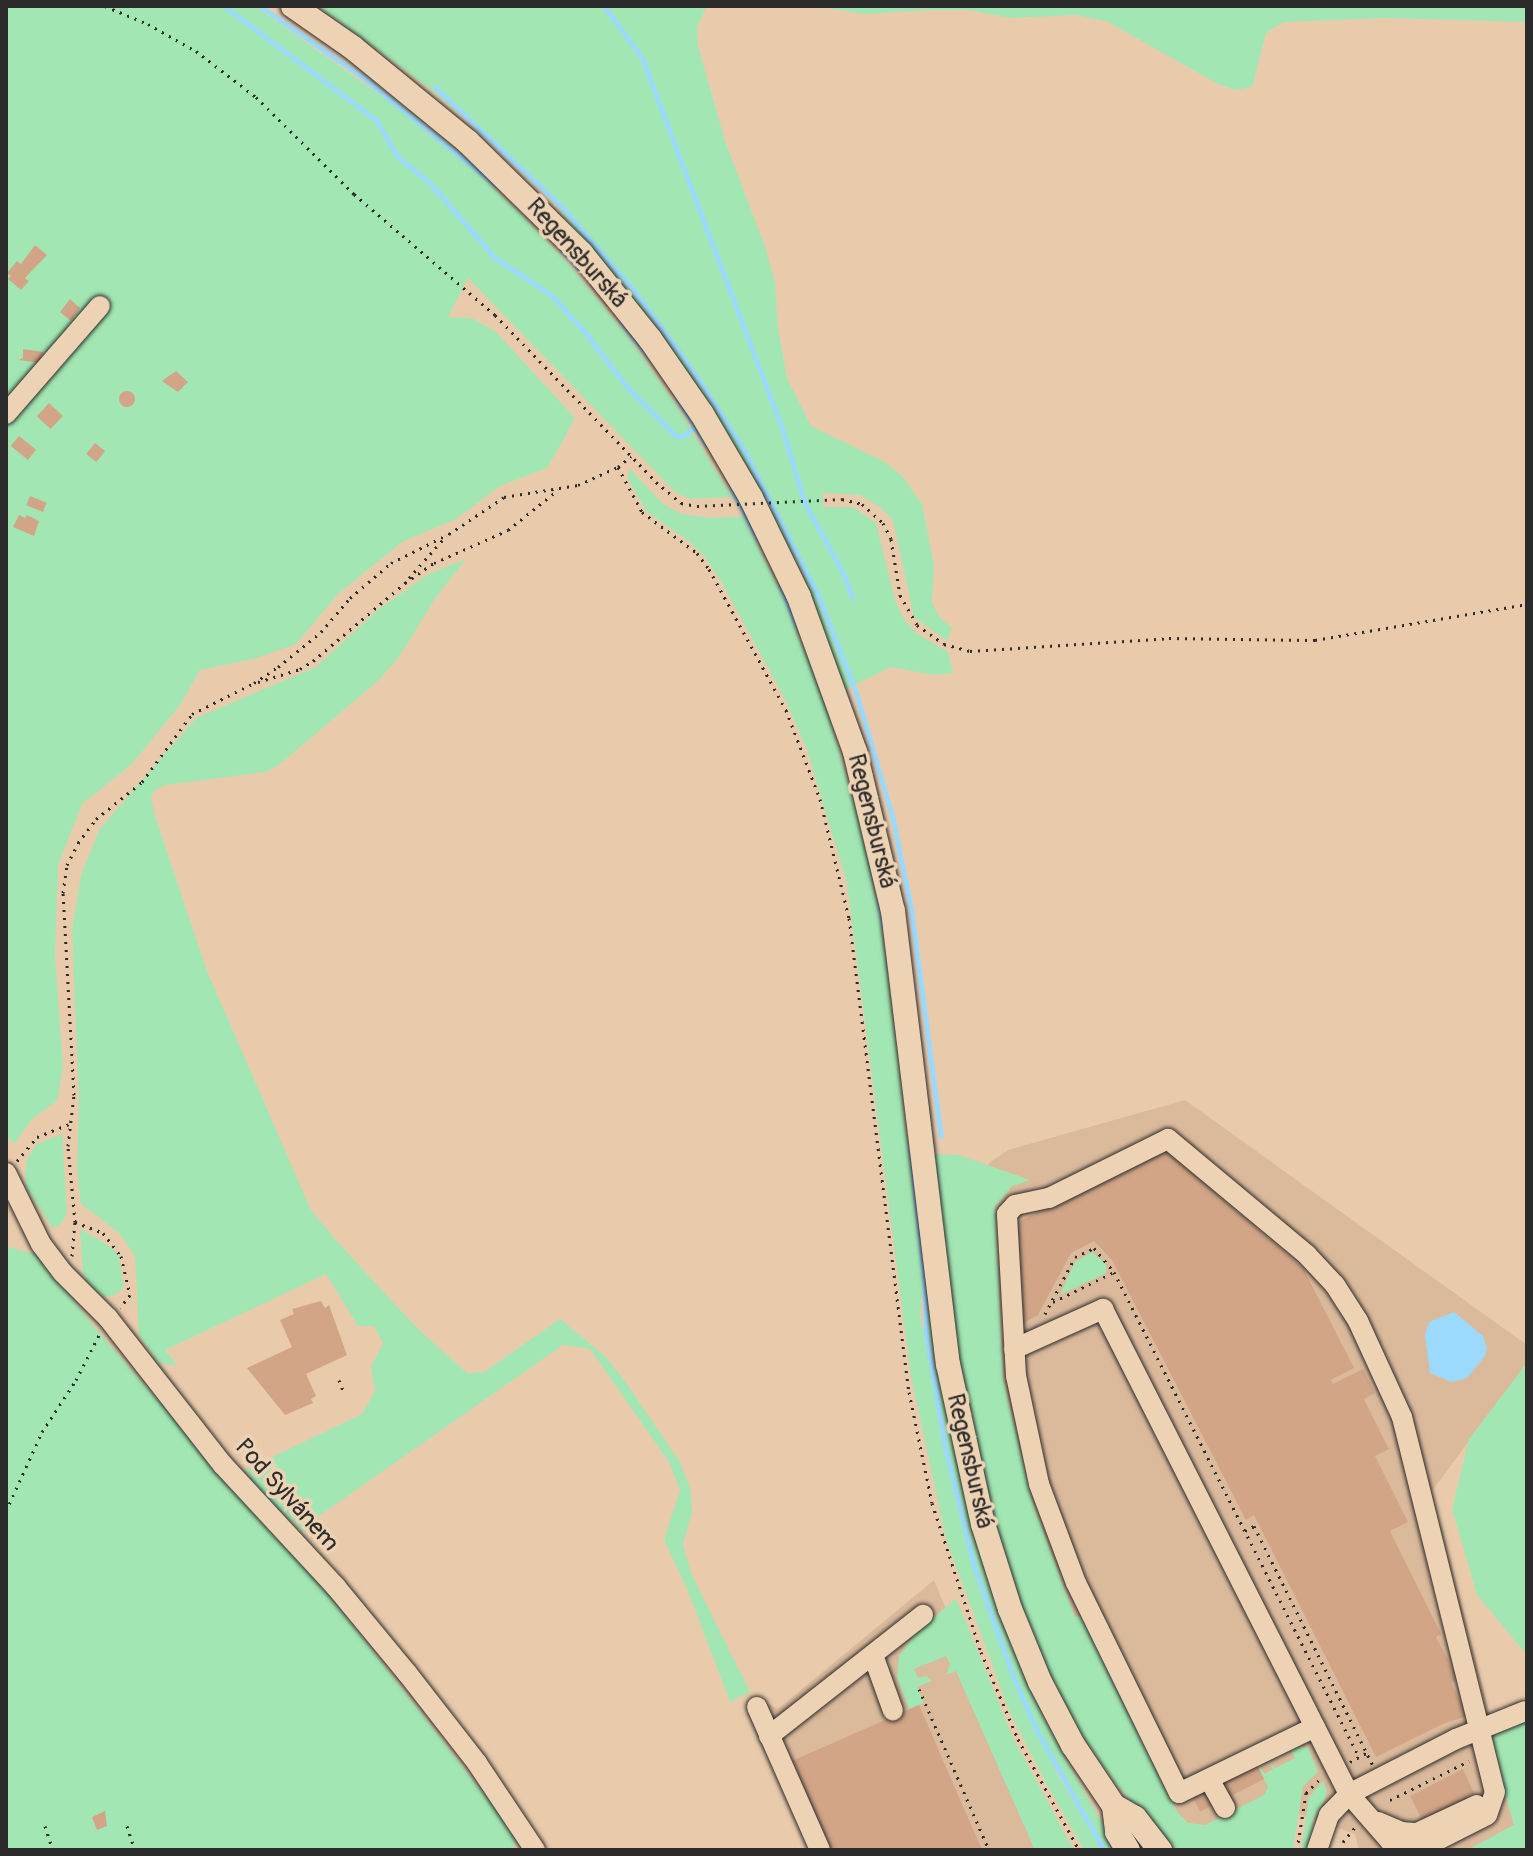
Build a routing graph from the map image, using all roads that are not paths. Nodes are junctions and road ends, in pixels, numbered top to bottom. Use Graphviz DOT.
graph roads {
  1 [pos="293,6"];
  2 [pos="100,306"];
  3 [pos="6,414"];
  4 [pos="6,1173"];
  5 [pos="1014,1349"];
  6 [pos="923,1615"];
  7 [pos="873,1655"];
  8 [pos="757,1707"];
  9 [pos="893,1711"];
  10 [pos="1525,1711"];
  11 [pos="1315,1727"];
  12 [pos="1481,1729"];
  13 [pos="769,1736"];
  14 [pos="1209,1779"];
  15 [pos="1494,1781"];
  16 [pos="1349,1794"];
  17 [pos="1114,1806"];
  18 [pos="1225,1808"];
  19 [pos="1369,1818"];
  20 [pos="1319,1847"];
  21 [pos="535,1850"];
  22 [pos="820,1850"];
  23 [pos="1128,1850"];
  24 [pos="1160,1850"];
  25 [pos="1407,1850"];
  26 [pos="1418,1850"];
  1 -- 17 [label="main road, Regensburská"];
  2 -- 3 [label="street"];
  4 -- 21 [label="street, Pod Sylvánem"];
  5 -- 11 [label="street"];
  5 -- 12 [label="street"];
  5 -- 14 [label="street"];
  6 -- 7 [label="street"];
  7 -- 9 [label="street"];
  7 -- 13 [label="street"];
  8 -- 13 [label="street"];
  10 -- 12 [label="street"];
  11 -- 14 [label="street"];
  11 -- 16 [label="street"];
  12 -- 15 [label="street"];
  12 -- 16 [label="street"];
  13 -- 22 [label="street"];
  14 -- 18 [label="street"];
  15 -- 19 [label="street"];
  15 -- 26 [label="street"];
  16 -- 19 [label="street"];
  16 -- 20 [label="street"];
  17 -- 23 [label="main road, Regensburská"];
  17 -- 24 [label="main road, Regensburská"];
  19 -- 25 [label="street"];
}
